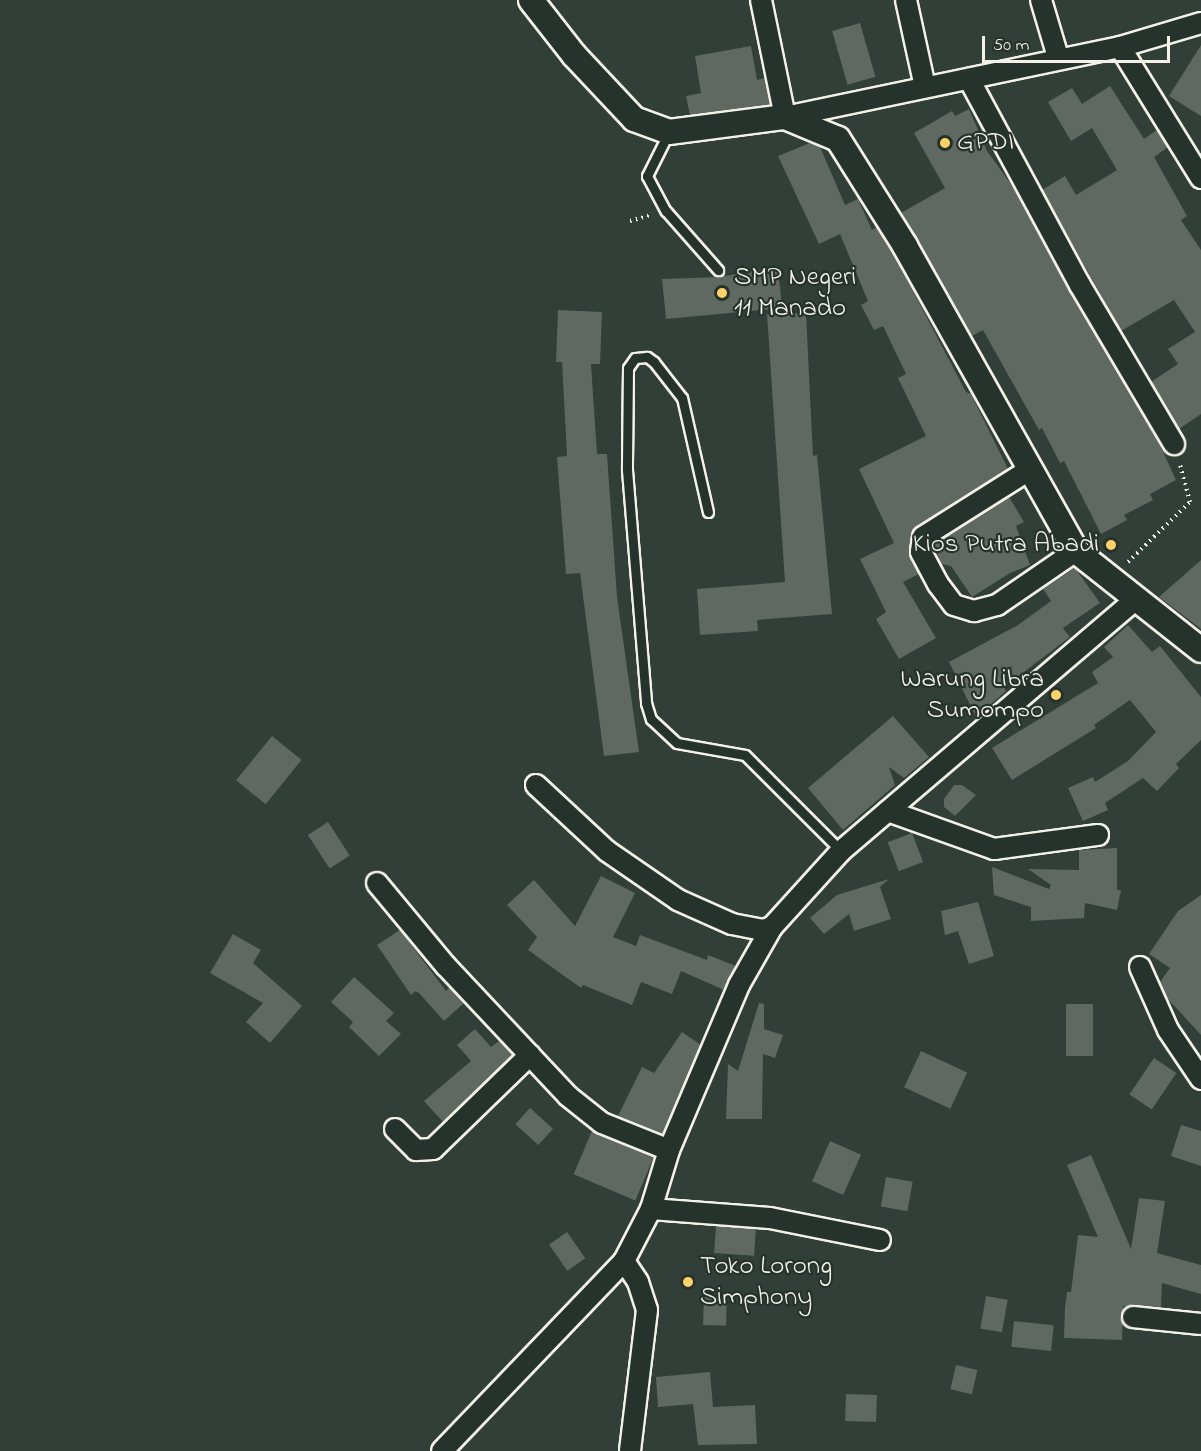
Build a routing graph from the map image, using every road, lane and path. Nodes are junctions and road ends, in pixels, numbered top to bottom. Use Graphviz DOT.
graph roads {
  1 [pos="531,0"];
  2 [pos="761,0"];
  3 [pos="906,0"];
  4 [pos="1041,0"];
  5 [pos="1201,23"];
  6 [pos="1120,47"];
  7 [pos="1058,57"];
  8 [pos="969,80"];
  9 [pos="925,87"];
  10 [pos="785,117"];
  11 [pos="669,132"];
  12 [pos="1198,167"];
  13 [pos="718,270"];
  14 [pos="1174,444"];
  15 [pos="1029,470"];
  16 [pos="708,512"];
  17 [pos="1076,551"];
  18 [pos="1111,578"];
  19 [pos="1137,598"];
  20 [pos="1201,650"];
  21 [pos="536,785"];
  22 [pos="888,811"];
  23 [pos="1098,835"];
  24 [pos="841,851"];
  25 [pos="377,883"];
  26 [pos="772,927"];
  27 [pos="1140,967"];
  28 [pos="530,1055"];
  29 [pos="1201,1079"];
  30 [pos="395,1129"];
  31 [pos="669,1150"];
  32 [pos="651,1209"];
  33 [pos="880,1240"];
  34 [pos="624,1261"];
  35 [pos="1133,1317"];
  36 [pos="1201,1324"];
  37 [pos="442,1451"];
  38 [pos="630,1451"];
  1 -- 11 [label="street"];
  2 -- 10 [label="street"];
  3 -- 9 [label="street"];
  4 -- 7 [label="street"];
  5 -- 6 [label="street"];
  6 -- 7 [label="street"];
  6 -- 12 [label="street"];
  7 -- 8 [label="street"];
  8 -- 9 [label="street"];
  8 -- 14 [label="street"];
  9 -- 10 [label="street"];
  10 -- 11 [label="street"];
  10 -- 15 [label="street"];
  11 -- 13 [label="lane"];
  14 -- 18 [label="path"];
  15 -- 17 [label="street"];
  15 -- 17 [label="street"];
  16 -- 24 [label="lane"];
  17 -- 18 [label="street"];
  18 -- 19 [label="street"];
  19 -- 20 [label="street"];
  19 -- 22 [label="street"];
  21 -- 26 [label="street"];
  22 -- 23 [label="street"];
  22 -- 24 [label="street"];
  24 -- 26 [label="street"];
  25 -- 28 [label="street"];
  26 -- 31 [label="street"];
  27 -- 29 [label="street"];
  28 -- 30 [label="street"];
  28 -- 31 [label="street"];
  31 -- 32 [label="street"];
  32 -- 33 [label="street"];
  32 -- 34 [label="street"];
  34 -- 37 [label="street"];
  34 -- 38 [label="street"];
  35 -- 36 [label="street"];
}
